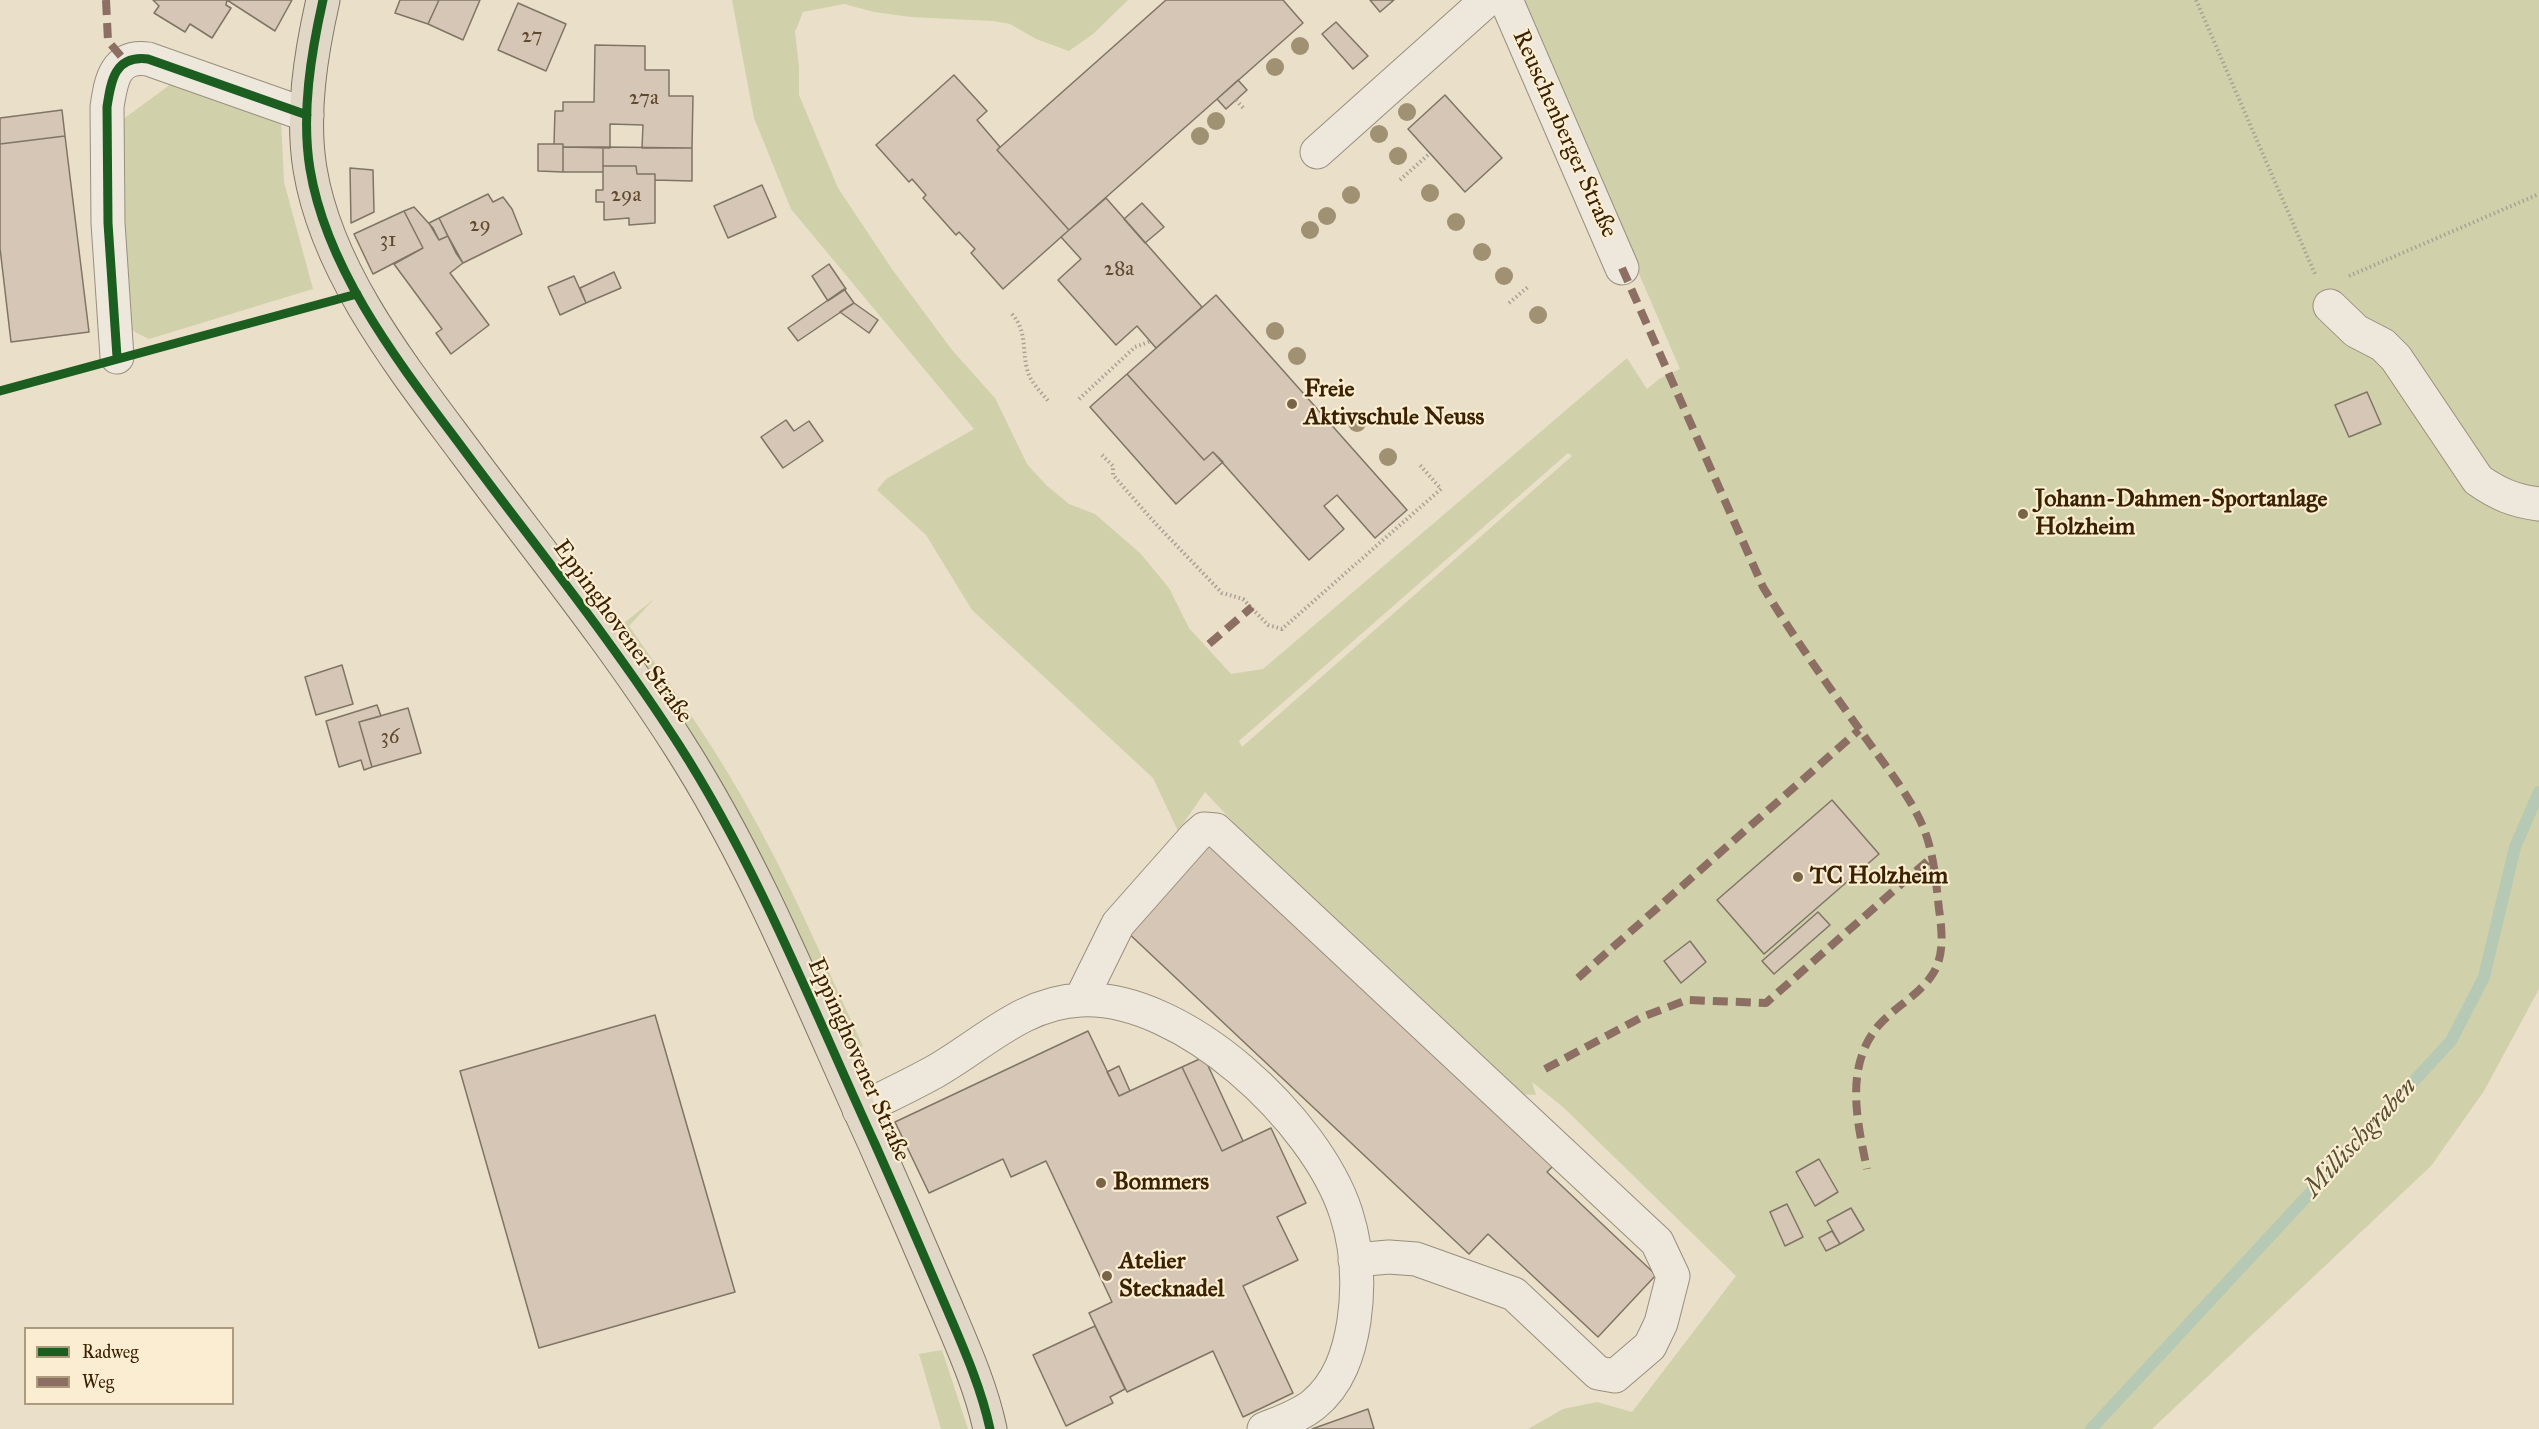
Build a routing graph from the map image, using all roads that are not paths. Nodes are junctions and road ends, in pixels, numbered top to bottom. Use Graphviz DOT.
graph roads {
  1 [pos="323,0"];
  2 [pos="1486,0"];
  3 [pos="1506,0"];
  4 [pos="307,115"];
  5 [pos="1317,152"];
  6 [pos="1622,268"];
  7 [pos="2326,297"];
  8 [pos="117,357"];
  9 [pos="2539,504"];
  10 [pos="1081,999"];
  11 [pos="859,1110"];
  12 [pos="1355,1260"];
  13 [pos="990,1429"];
  14 [pos="1264,1429"];
  1 -- 4 [label="main road, Eppinghovener Straße"];
  2 -- 5 [label="street"];
  3 -- 6 [label="street, Reuschenberger Straße"];
  4 -- 8 [label="street"];
  4 -- 11 [label="main road, Eppinghovener Straße"];
  7 -- 9 [label="street"];
  10 -- 11 [label="street"];
  10 -- 12 [label="street"];
  10 -- 12 [label="street"];
  11 -- 13 [label="main road, Eppinghovener Straße"];
  12 -- 14 [label="street"];
}
